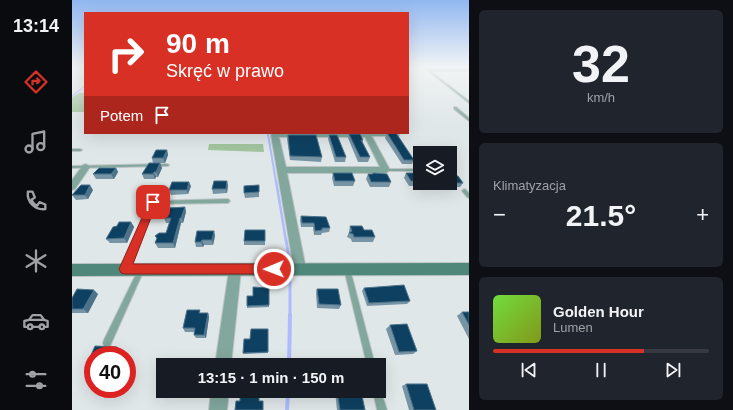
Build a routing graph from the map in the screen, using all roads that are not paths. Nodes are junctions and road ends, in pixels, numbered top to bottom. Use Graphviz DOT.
graph roads {
  1 [pos="449,86"];
  2 [pos="469,102"];
  3 [pos="455,108"];
  4 [pos="469,120"];
  5 [pos="275,134"];
  6 [pos="367,135"];
  7 [pos="397,135"];
  8 [pos="72,150"];
  9 [pos="80,150"];
  10 [pos="167,165"];
  11 [pos="72,167"];
  12 [pos="86,167"];
  13 [pos="282,170"];
  14 [pos="386,170"];
  15 [pos="413,170"];
  16 [pos="72,186"];
  17 [pos="464,191"];
  18 [pos="469,196"];
  19 [pos="228,201"];
  20 [pos="469,268"];
  21 [pos="125,269"];
  22 [pos="141,269"];
  23 [pos="300,269"];
  24 [pos="347,269"];
  25 [pos="72,270"];
  26 [pos="235,270"];
  27 [pos="107,343"];
  28 [pos="224,358"];
  29 [pos="369,358"];
  30 [pos="219,398"];
  31 [pos="379,398"];
  32 [pos="218,410"];
  33 [pos="382,410"];
  1 -- 2 [label="lane"];
  3 -- 4 [label="lane"];
  5 -- 6 [label="street"];
  5 -- 13 [label="street"];
  6 -- 7 [label="lane"];
  6 -- 14 [label="street"];
  8 -- 9 [label="lane"];
  10 -- 12 [label="lane"];
  11 -- 12 [label="lane"];
  12 -- 16 [label="street"];
  13 -- 14 [label="street"];
  13 -- 23 [label="street"];
  14 -- 15 [label="lane"];
  17 -- 18 [label="lane"];
  19 -- 21 [label="lane"];
  20 -- 24 [label="street"];
  21 -- 22 [label="street"];
  21 -- 25 [label="street"];
  22 -- 26 [label="street"];
  22 -- 27 [label="lane"];
  23 -- 24 [label="street"];
  23 -- 26 [label="street"];
  24 -- 29 [label="lane"];
  26 -- 28 [label="street"];
  30 -- 32 [label="street"];
  31 -- 33 [label="lane"];
}
